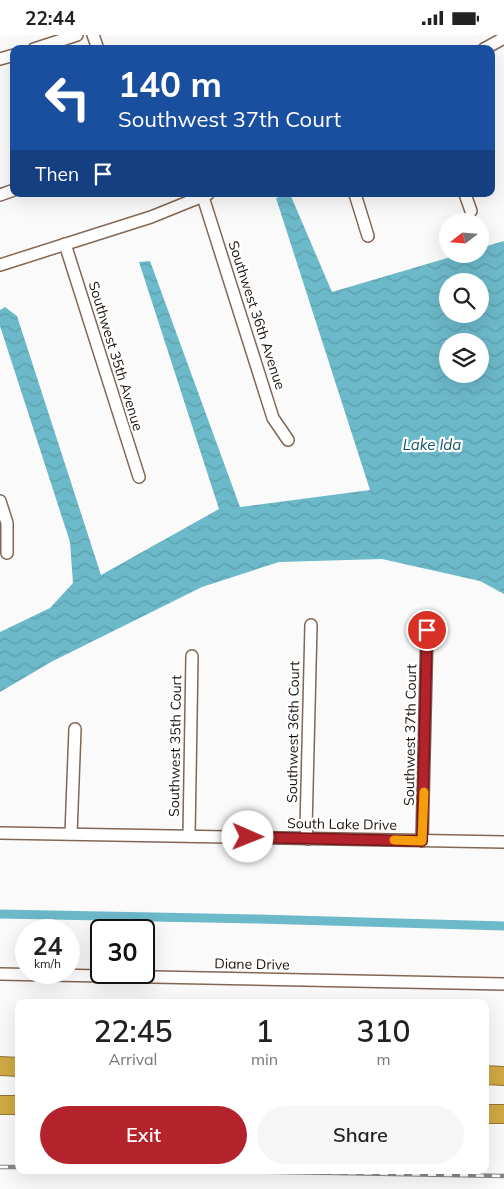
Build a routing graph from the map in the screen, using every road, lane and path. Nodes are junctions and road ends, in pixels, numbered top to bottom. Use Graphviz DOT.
graph roads {
  1 [pos="77,35"];
  2 [pos="504,38"];
  3 [pos="46,45"];
  4 [pos="491,45"];
  5 [pos="202,197"];
  6 [pos="208,197"];
  7 [pos="356,197"];
  8 [pos="467,197"];
  9 [pos="471,211"];
  10 [pos="368,236"];
  11 [pos="66,244"];
  12 [pos="0,265"];
  13 [pos="288,440"];
  14 [pos="139,477"];
  15 [pos="0,501"];
  16 [pos="7,553"];
  17 [pos="311,625"];
  18 [pos="427,630"];
  19 [pos="192,656"];
  20 [pos="75,729"];
  21 [pos="0,833"];
  22 [pos="71,834"];
  23 [pos="189,836"];
  24 [pos="308,839"];
  25 [pos="422,841"];
  26 [pos="504,842"];
  27 [pos="0,974"];
  28 [pos="504,983"];
  29 [pos="0,1066"];
  30 [pos="15,1067"];
  31 [pos="489,1075"];
  32 [pos="504,1076"];
  33 [pos="0,1105"];
  34 [pos="15,1105"];
  35 [pos="489,1114"];
  36 [pos="504,1114"];
  1 -- 3 [label="street"];
  2 -- 4 [label="street"];
  5 -- 11 [label="street"];
  6 -- 13 [label="street, Southwest 36th Avenue"];
  7 -- 10 [label="street"];
  8 -- 9 [label="street"];
  11 -- 12 [label="street"];
  11 -- 14 [label="street, Southwest 35th Avenue"];
  15 -- 16 [label="street"];
  17 -- 24 [label="street, Southwest 36th Court"];
  18 -- 25 [label="street, Southwest 37th Court"];
  19 -- 23 [label="street, Southwest 35th Court"];
  20 -- 22 [label="street"];
  21 -- 22 [label="street, South Lake Drive"];
  22 -- 23 [label="street, South Lake Drive"];
  23 -- 24 [label="street, South Lake Drive"];
  24 -- 25 [label="street, South Lake Drive"];
  25 -- 26 [label="street, South Lake Drive"];
  27 -- 28 [label="street, Diane Drive"];
  29 -- 30 [label="highway"];
  31 -- 32 [label="highway"];
  33 -- 34 [label="highway"];
  35 -- 36 [label="highway"];
}
